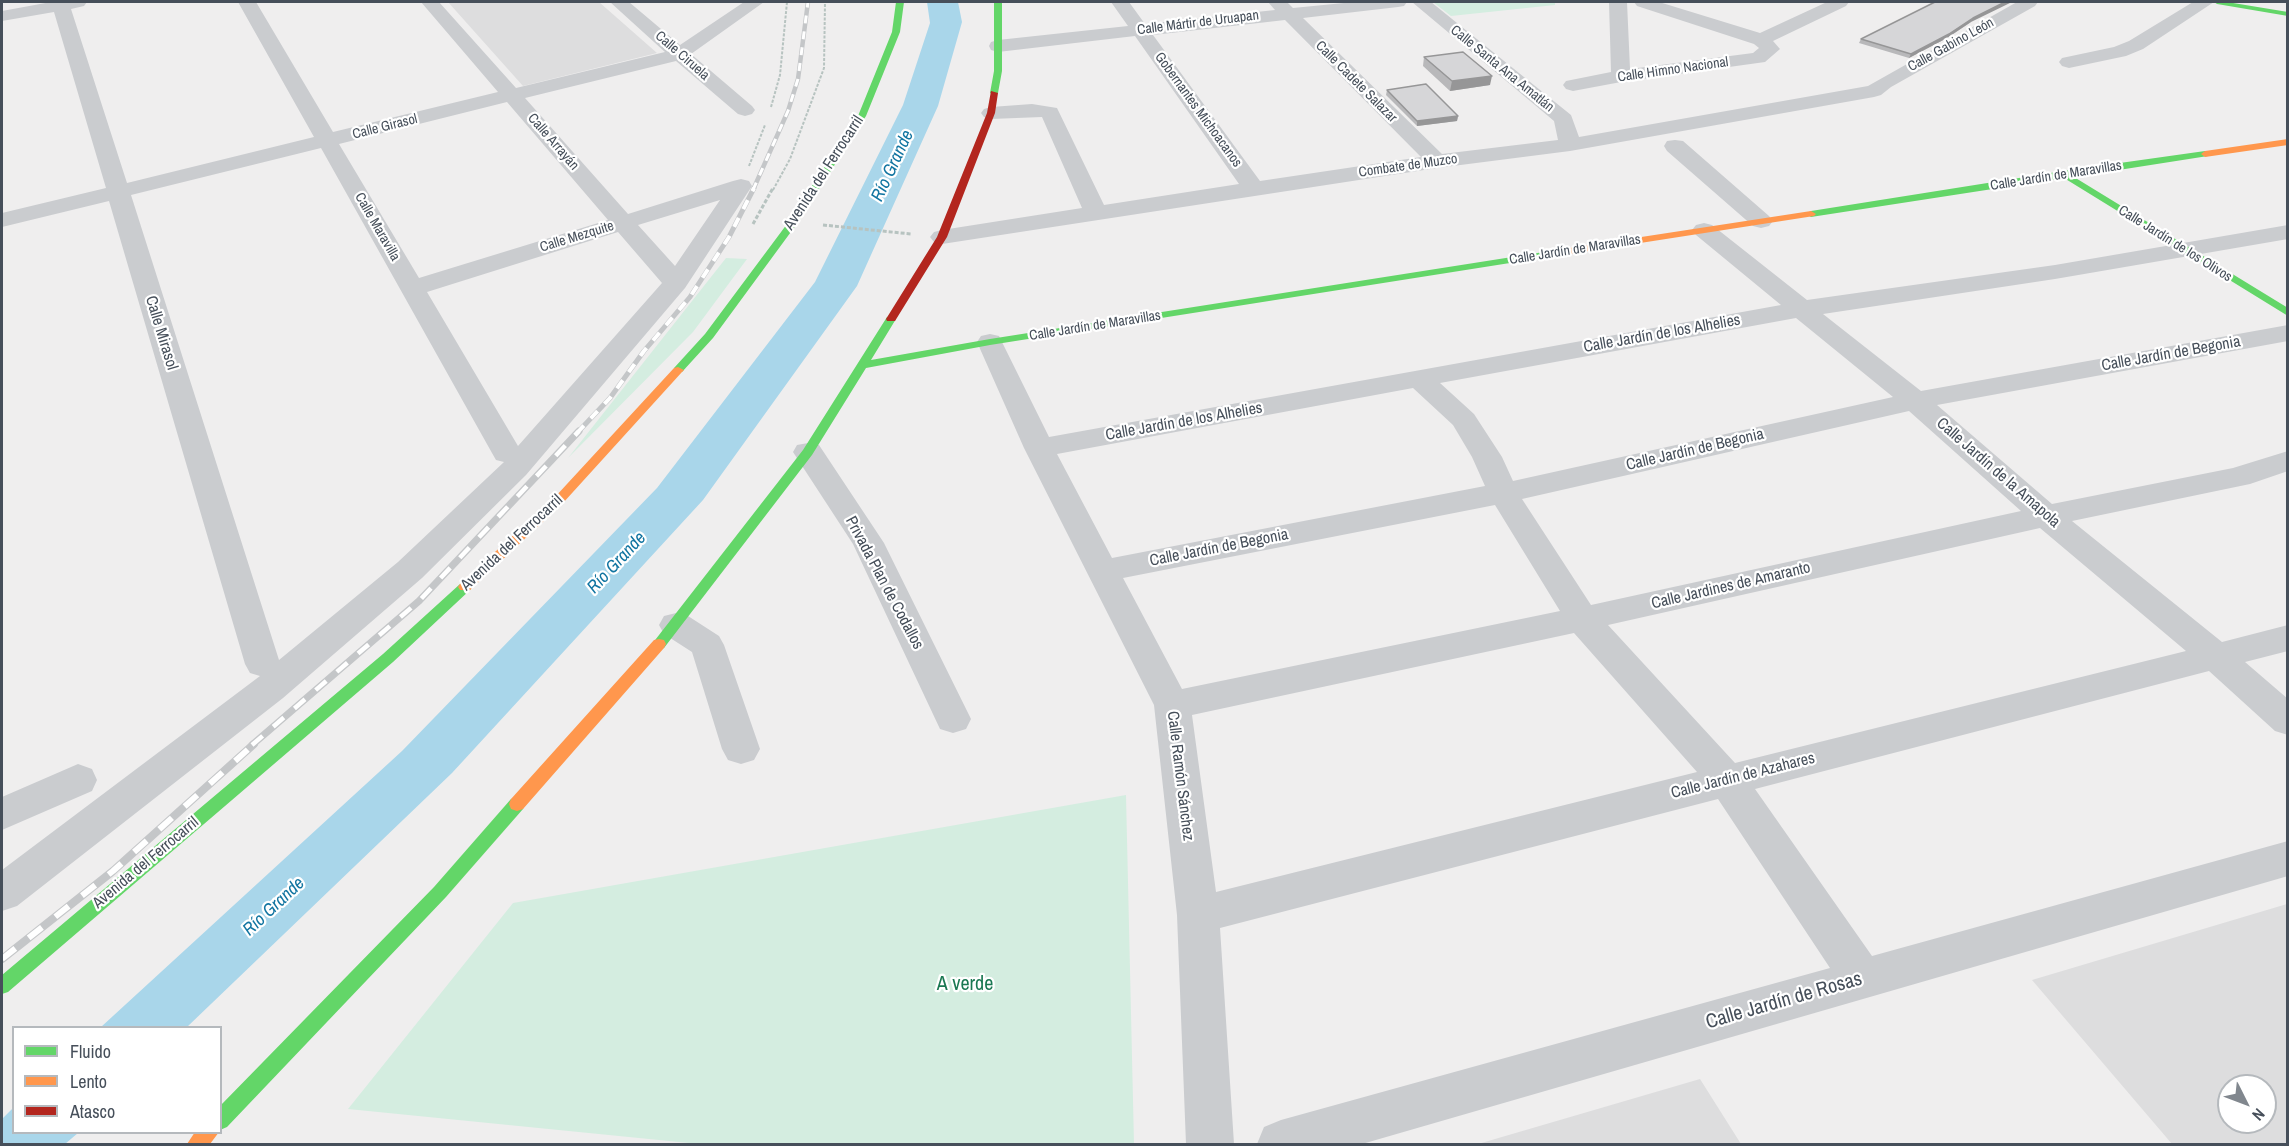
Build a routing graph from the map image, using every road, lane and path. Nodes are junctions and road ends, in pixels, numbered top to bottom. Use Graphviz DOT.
graph roads {
  1 [pos="247,2"];
  2 [pos="430,2"];
  3 [pos="619,2"];
  4 [pos="755,2"];
  5 [pos="788,2"];
  6 [pos="825,2"];
  7 [pos="900,2"];
  8 [pos="998,2"];
  9 [pos="1119,2"];
  10 [pos="1141,2"];
  11 [pos="1398,2"];
  12 [pos="1421,2"];
  13 [pos="1618,2"];
  14 [pos="1651,2"];
  15 [pos="1840,2"];
  16 [pos="2028,2"];
  17 [pos="2205,2"];
  18 [pos="2217,2"];
  19 [pos="66,3"];
  20 [pos="1282,7"];
  21 [pos="2288,14"];
  22 [pos="2,16"];
  23 [pos="1150,29"];
  24 [pos="1766,44"];
  25 [pos="998,46"];
  26 [pos="680,54"];
  27 [pos="2069,63"];
  28 [pos="1195,74"];
  29 [pos="1621,76"];
  30 [pos="1572,85"];
  31 [pos="1874,91"];
  32 [pos="513,96"];
  33 [pos="745,110"];
  34 [pos="770,113"];
  35 [pos="992,113"];
  36 [pos="767,122"];
  37 [pos="327,142"];
  38 [pos="2288,142"];
  39 [pos="1570,145"];
  40 [pos="1675,146"];
  41 [pos="1437,161"];
  42 [pos="1266,166"];
  43 [pos="2063,174"];
  44 [pos="1280,185"];
  45 [pos="741,186"];
  46 [pos="1254,189"];
  47 [pos="118,192"];
  48 [pos="1096,213"];
  49 [pos="2,220"];
  50 [pos="1761,221"];
  51 [pos="623,223"];
  52 [pos="716,224"];
  53 [pos="753,224"];
  54 [pos="791,225"];
  55 [pos="823,225"];
  56 [pos="1704,230"];
  57 [pos="2288,232"];
  58 [pos="901,233"];
  59 [pos="942,237"];
  60 [pos="2183,249"];
  61 [pos="676,282"];
  62 [pos="412,288"];
  63 [pos="1801,309"];
  64 [pos="2288,313"];
  65 [pos="2288,333"];
  66 [pos="990,342"];
  67 [pos="864,365"];
  68 [pos="1419,379"];
  69 [pos="1915,400"];
  70 [pos="1039,448"];
  71 [pos="808,452"];
  72 [pos="507,453"];
  73 [pos="2288,460"];
  74 [pos="1503,493"];
  75 [pos="2046,516"];
  76 [pos="1102,571"];
  77 [pos="1582,620"];
  78 [pos="676,625"];
  79 [pos="2288,638"];
  80 [pos="2214,655"];
  81 [pos="267,676"];
  82 [pos="1172,705"];
  83 [pos="953,719"];
  84 [pos="2288,721"];
  85 [pos="741,749"];
  86 [pos="78,780"];
  87 [pos="1727,780"];
  88 [pos="2,814"];
  89 [pos="2288,858"];
  90 [pos="2,893"];
  91 [pos="1198,915"];
  92 [pos="1863,979"];
  93 [pos="2,986"];
  94 [pos="222,1118"];
  95 [pos="1210,1144"];
  96 [pos="1281,1144"];
  1 -- 37 [label="street, Calle Maravilla"];
  2 -- 32 [label="street, Calle Arrayán"];
  3 -- 26 [label="street, Calle Ciruela"];
  4 -- 26 [label="street, Calle Girasol"];
  5 -- 34 [label="path"];
  6 -- 53 [label="path"];
  7 -- 54 [label="main road, Avenida del Ferrocarril"];
  8 -- 25 [label="main road"];
  9 -- 23 [label="street, Gobernantes Michoacanos"];
  10 -- 23 [label="street, Gobernantes Michoacanos"];
  11 -- 20 [label="street, Calle Mártir de Uruapan"];
  12 -- 39 [label="street, Calle Santa Ana Amatlán"];
  13 -- 29 [label="street"];
  14 -- 24 [label="street"];
  15 -- 24 [label="street, Calle Himno Nacional"];
  16 -- 31 [label="street, Calle Gabino León"];
  17 -- 27 [label="street"];
  18 -- 21 [label="main road"];
  19 -- 22 [label="street"];
  19 -- 47 [label="street, Calle Mirasol"];
  20 -- 23 [label="street, Calle Mártir de Uruapan"];
  20 -- 41 [label="street, Calle Cadete Salazar"];
  23 -- 25 [label="street, Calle Mártir de Uruapan"];
  23 -- 28 [label="street, Gobernantes Michoacanos"];
  23 -- 46 [label="street, Gobernantes Michoacanos"];
  24 -- 29 [label="street, Calle Himno Nacional"];
  25 -- 35 [label="main road"];
  26 -- 32 [label="street, Calle Girasol"];
  26 -- 33 [label="street, Calle Ciruela"];
  29 -- 30 [label="street, Calle Himno Nacional"];
  31 -- 39 [label="street, Combate de Muzco"];
  32 -- 37 [label="street, Calle Girasol"];
  32 -- 51 [label="street, Calle Arrayán"];
  35 -- 48 [label="street"];
  35 -- 59 [label="main road"];
  36 -- 45 [label="path"];
  37 -- 47 [label="street, Calle Girasol"];
  37 -- 62 [label="street, Calle Maravilla"];
  38 -- 43 [label="main road, Calle Jardín de Maravillas"];
  39 -- 41 [label="street, Combate de Muzco"];
  40 -- 50 [label="street"];
  41 -- 44 [label="street, Combate de Muzco"];
  42 -- 44 [label="street, Gobernantes Michoacanos"];
  43 -- 50 [label="main road, Calle Jardín de Maravillas"];
  43 -- 60 [label="main road, Calle Jardín de los Olivos"];
  44 -- 46 [label="street, Combate de Muzco"];
  45 -- 51 [label="street, Calle Mezquite"];
  45 -- 52 [label="street"];
  46 -- 48 [label="street, Combate de Muzco"];
  47 -- 49 [label="street, Calle Girasol"];
  47 -- 81 [label="street, Calle Mirasol"];
  48 -- 59 [label="street, Combate de Muzco"];
  50 -- 56 [label="main road, Calle Jardín de Maravillas"];
  51 -- 61 [label="street, Calle Arrayán"];
  51 -- 62 [label="street, Calle Mezquite"];
  52 -- 53 [label="path"];
  52 -- 61 [label="street"];
  53 -- 54 [label="path"];
  54 -- 93 [label="main road, Avenida del Ferrocarril"];
  55 -- 58 [label="path"];
  56 -- 63 [label="street, Calle Jardín de la Amapola"];
  56 -- 66 [label="main road, Calle Jardín de Maravillas"];
  57 -- 60 [label="street, Calle Jardín de los Alhelies"];
  59 -- 67 [label="main road"];
  60 -- 63 [label="street, Calle Jardín de los Alhelies"];
  60 -- 64 [label="main road, Calle Jardín de los Olivos"];
  61 -- 81 [label="street"];
  62 -- 72 [label="street, Calle Maravilla"];
  63 -- 68 [label="street, Calle Jardín de los Alhelies"];
  63 -- 69 [label="street, Calle Jardín de la Amapola"];
  65 -- 69 [label="street, Calle Jardín de Begonia"];
  66 -- 67 [label="main road, Calle Jardín de Maravillas"];
  66 -- 70 [label="street, Calle Ramón Sánchez"];
  67 -- 71 [label="main road"];
  68 -- 70 [label="street, Calle Jardín de los Alhelies"];
  68 -- 74 [label="street"];
  69 -- 74 [label="street, Calle Jardín de Begonia"];
  69 -- 75 [label="street, Calle Jardín de la Amapola"];
  70 -- 76 [label="street, Calle Ramón Sánchez"];
  71 -- 78 [label="main road"];
  71 -- 83 [label="street, Privada Plan de Codallos"];
  73 -- 75 [label="street, Calle Jardines de Amaranto"];
  74 -- 76 [label="street, Calle Jardín de Begonia"];
  74 -- 77 [label="street"];
  75 -- 77 [label="street, Calle Jardines de Amaranto"];
  75 -- 80 [label="street, Calle Jardín de la Amapola"];
  76 -- 82 [label="street, Calle Ramón Sánchez"];
  77 -- 82 [label="street, Calle Jardines de Amaranto"];
  77 -- 87 [label="street"];
  78 -- 85 [label="street"];
  78 -- 94 [label="main road"];
  79 -- 80 [label="street, Calle Jardín de Azahares"];
  80 -- 84 [label="street, Calle Jardín de la Amapola"];
  80 -- 87 [label="street, Calle Jardín de Azahares"];
  81 -- 90 [label="street"];
  82 -- 91 [label="street, Calle Ramón Sánchez"];
  86 -- 88 [label="street"];
  87 -- 91 [label="street, Calle Jardín de Azahares"];
  87 -- 92 [label="street"];
  89 -- 92 [label="street, Calle Jardín de Rosas"];
  91 -- 95 [label="street, Calle Ramón Sánchez"];
  92 -- 96 [label="street, Calle Jardín de Rosas"];
}
